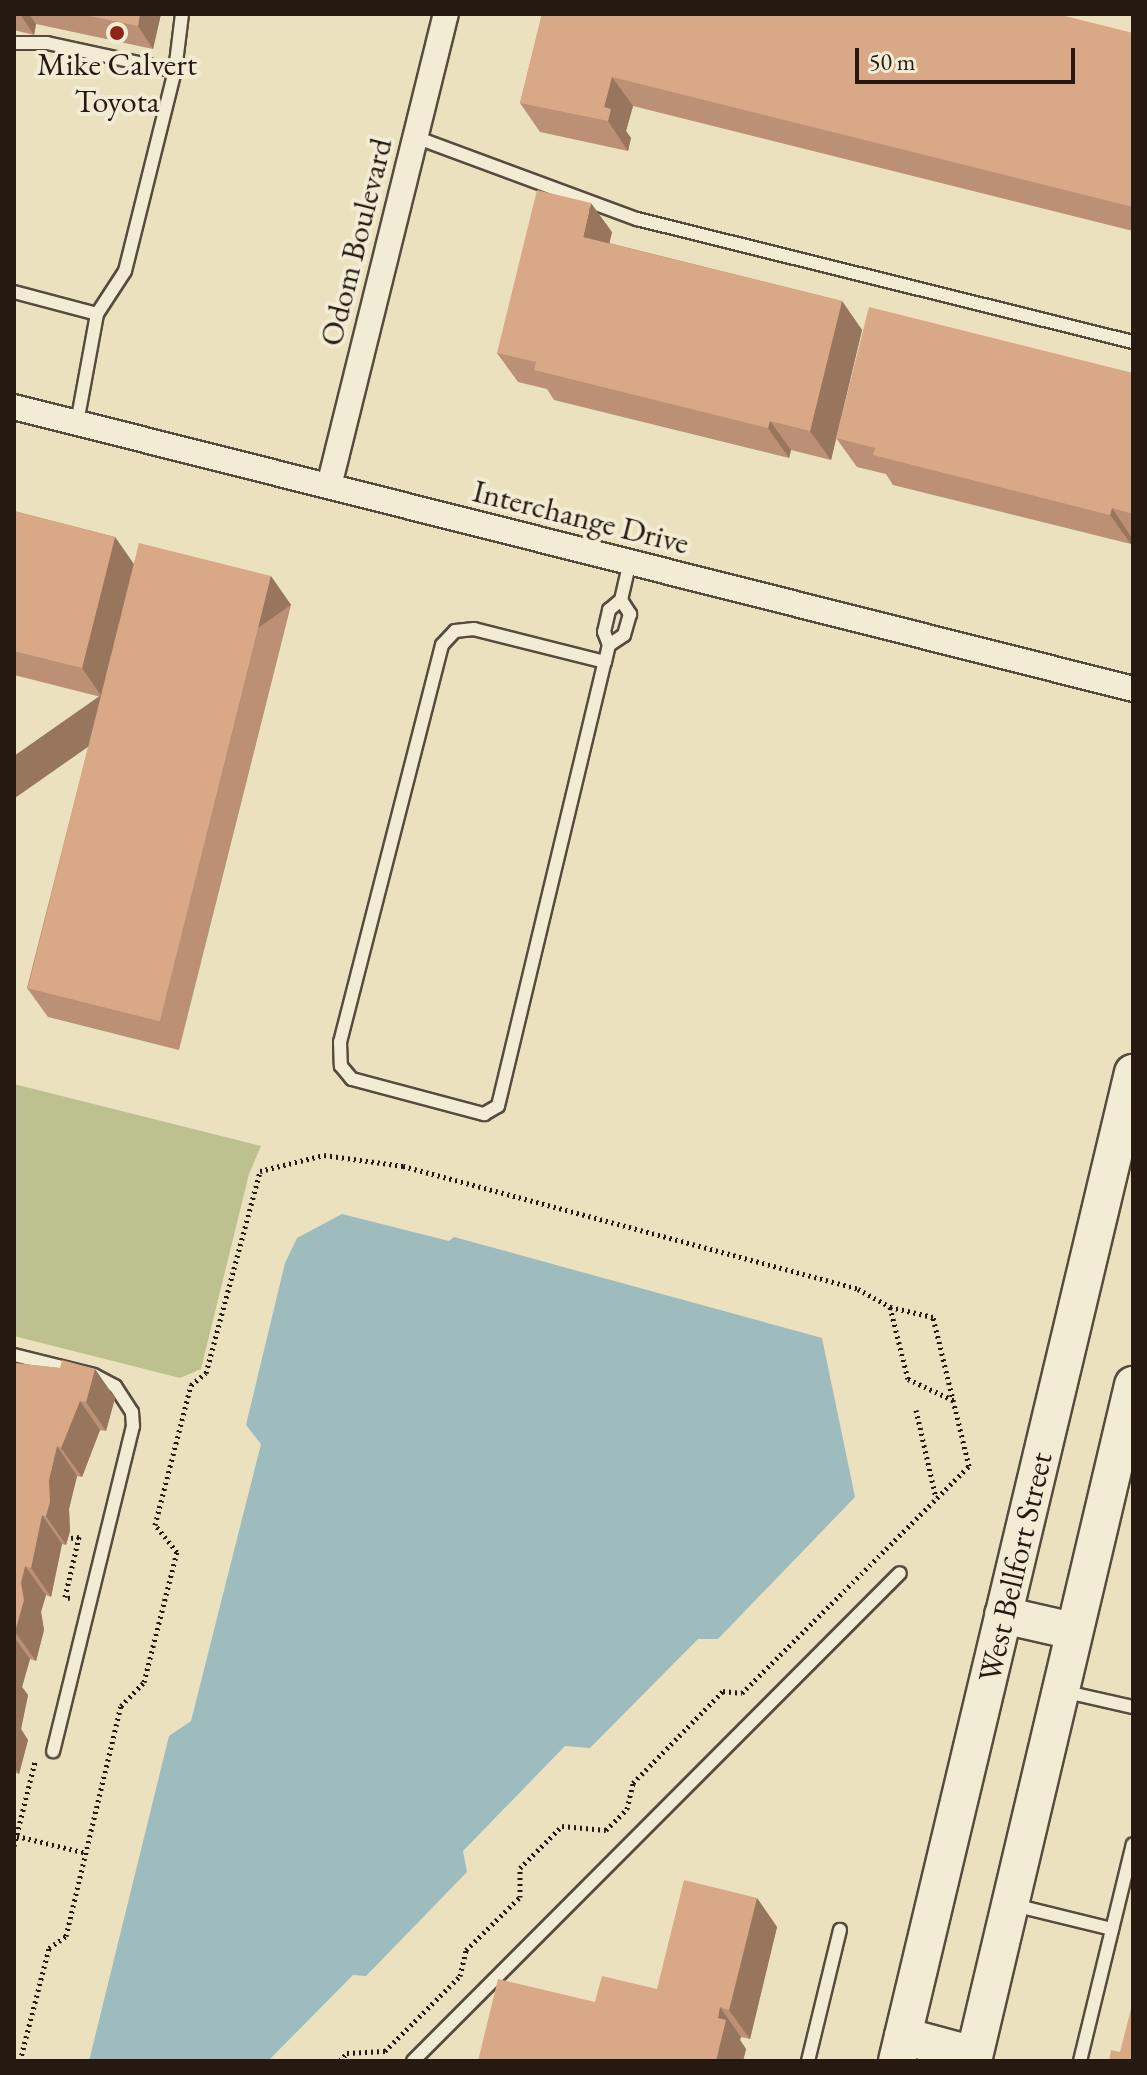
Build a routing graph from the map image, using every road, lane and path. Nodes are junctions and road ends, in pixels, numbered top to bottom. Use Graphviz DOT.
graph roads {
  1 [pos="182,14"];
  2 [pos="446,14"];
  3 [pos="14,43"];
  4 [pos="175,71"];
  5 [pos="415,137"];
  6 [pos="14,292"];
  7 [pos="97,314"];
  8 [pos="1133,342"];
  9 [pos="14,407"];
  10 [pos="77,423"];
  11 [pos="329,486"];
  12 [pos="630,562"];
  13 [pos="621,600"];
  14 [pos="609,645"];
  15 [pos="605,662"];
  16 [pos="1133,689"];
  17 [pos="1133,1073"];
  18 [pos="1117,1208"];
  19 [pos="890,1307"];
  20 [pos="14,1355"];
  21 [pos="1133,1385"];
  22 [pos="953,1400"];
  23 [pos="916,1410"];
  24 [pos="937,1499"];
  25 [pos="900,1573"];
  26 [pos="1003,1615"];
  27 [pos="1073,1631"];
  28 [pos="1060,1690"];
  29 [pos="1133,1707"];
  30 [pos="53,1751"];
  31 [pos="14,1835"];
  32 [pos="1133,1844"];
  33 [pos="86,1853"];
  34 [pos="1010,1904"];
  35 [pos="1112,1929"];
  36 [pos="840,1930"];
  37 [pos="900,2049"];
  38 [pos="973,2058"];
  39 [pos="20,2061"];
  40 [pos="340,2061"];
  41 [pos="413,2061"];
  42 [pos="808,2061"];
  43 [pos="1080,2061"];
  1 -- 4 [label="lane"];
  2 -- 5 [label="street, Odom Boulevard"];
  3 -- 4 [label="lane"];
  4 -- 7 [label="lane"];
  5 -- 8 [label="lane"];
  5 -- 11 [label="street, Odom Boulevard"];
  6 -- 7 [label="lane"];
  7 -- 10 [label="lane"];
  9 -- 10 [label="street, Interchange Drive"];
  10 -- 11 [label="street, Interchange Drive"];
  11 -- 12 [label="street, Interchange Drive"];
  12 -- 13 [label="lane"];
  12 -- 16 [label="street, Interchange Drive"];
  13 -- 14 [label="lane"];
  13 -- 14 [label="lane"];
  14 -- 15 [label="lane"];
  15 -- 15 [label="lane"];
  17 -- 18 [label="main road, West Bellfort Street"];
  18 -- 26 [label="main road, West Bellfort Street"];
  19 -- 22 [label="path"];
  19 -- 22 [label="path"];
  19 -- 33 [label="path"];
  20 -- 30 [label="lane"];
  21 -- 27 [label="main road"];
  22 -- 24 [label="path"];
  23 -- 24 [label="path"];
  24 -- 40 [label="path"];
  25 -- 41 [label="lane"];
  26 -- 27 [label="main road"];
  26 -- 37 [label="main road, West Bellfort Street"];
  27 -- 28 [label="main road"];
  28 -- 29 [label="lane"];
  28 -- 34 [label="main road"];
  31 -- 33 [label="path"];
  32 -- 35 [label="lane"];
  33 -- 39 [label="path"];
  34 -- 35 [label="lane"];
  34 -- 38 [label="main road"];
  35 -- 43 [label="lane"];
  36 -- 42 [label="lane"];
  37 -- 38 [label="main road"];
}
